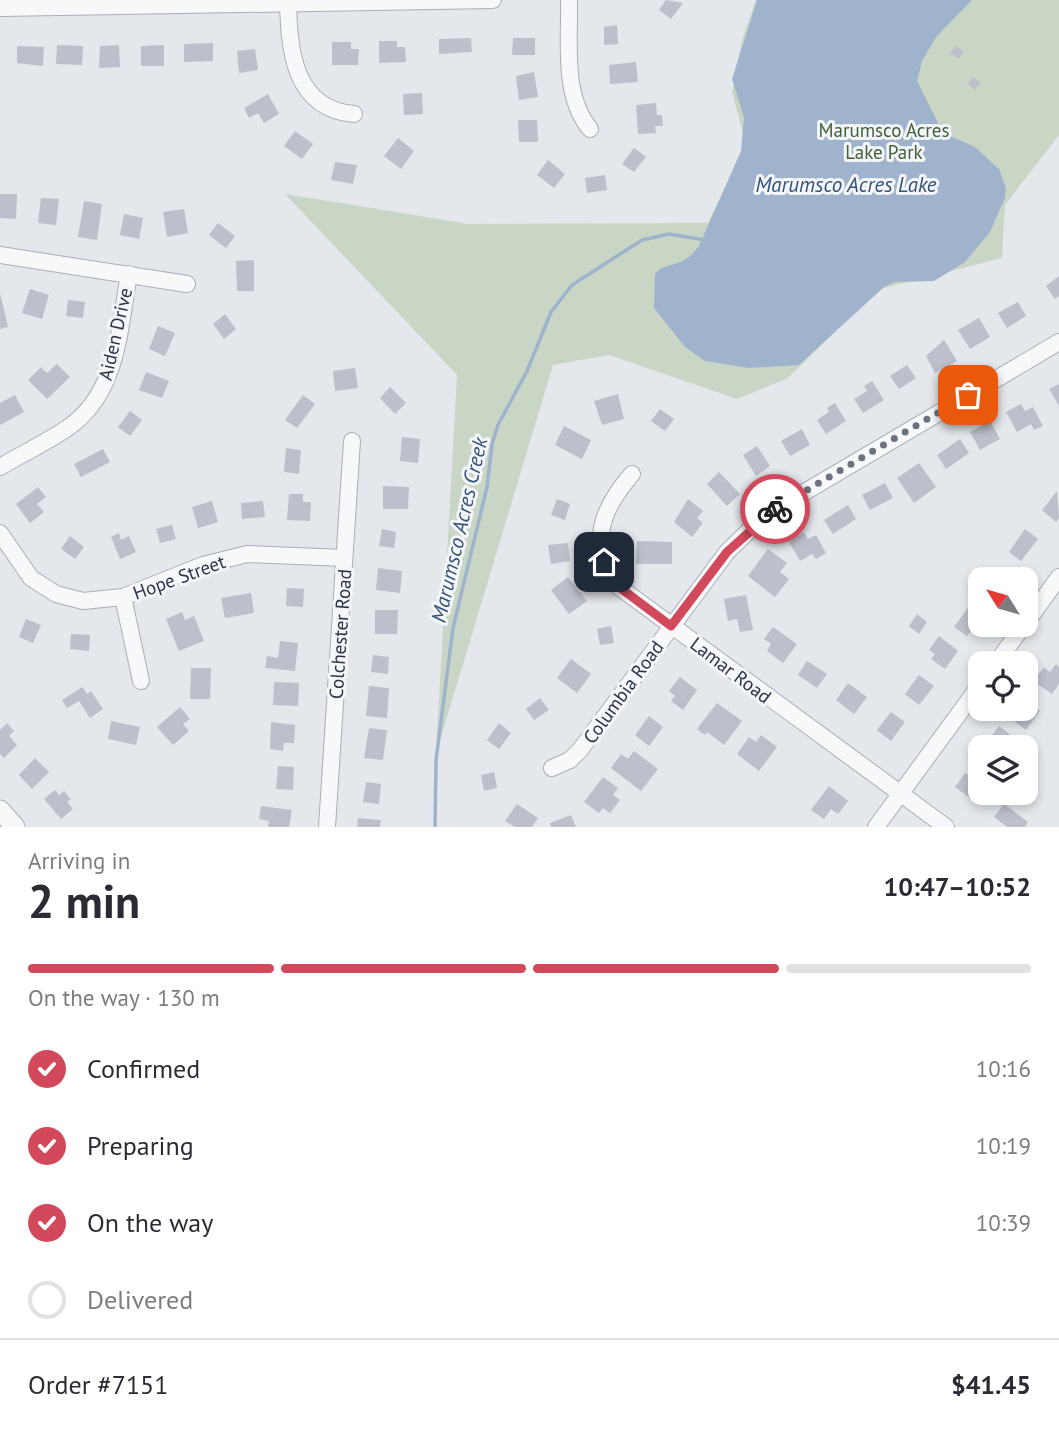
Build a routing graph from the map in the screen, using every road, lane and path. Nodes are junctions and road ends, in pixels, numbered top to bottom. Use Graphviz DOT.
graph roads {
  1 [pos="493,0"];
  2 [pos="569,0"];
  3 [pos="288,2"];
  4 [pos="86,3"];
  5 [pos="0,8"];
  6 [pos="355,114"];
  7 [pos="590,128"];
  8 [pos="0,255"];
  9 [pos="129,274"];
  10 [pos="187,284"];
  11 [pos="1059,342"];
  12 [pos="352,441"];
  13 [pos="0,467"];
  14 [pos="632,474"];
  15 [pos="0,533"];
  16 [pos="344,558"];
  17 [pos="1059,578"];
  18 [pos="122,597"];
  19 [pos="1038,606"];
  20 [pos="671,626"];
  21 [pos="141,681"];
  22 [pos="968,702"];
  23 [pos="552,768"];
  24 [pos="901,794"];
  25 [pos="0,810"];
  26 [pos="15,827"];
  27 [pos="327,827"];
  28 [pos="876,827"];
  29 [pos="946,827"];
  1 -- 3 [label="street"];
  2 -- 7 [label="street"];
  3 -- 4 [label="street"];
  3 -- 6 [label="street"];
  4 -- 5 [label="street"];
  8 -- 9 [label="street"];
  9 -- 10 [label="street"];
  9 -- 13 [label="street, Aiden Drive"];
  11 -- 20 [label="street, Columbia Road"];
  12 -- 16 [label="street, Colchester Road"];
  14 -- 20 [label="street, Lamar Road"];
  15 -- 18 [label="street, Hope Street"];
  16 -- 18 [label="street, Hope Street"];
  16 -- 27 [label="street, Colchester Road"];
  17 -- 19 [label="street"];
  18 -- 21 [label="street"];
  20 -- 23 [label="street, Columbia Road"];
  20 -- 24 [label="street, Lamar Road"];
  22 -- 24 [label="street"];
  24 -- 28 [label="street"];
  24 -- 29 [label="street, Lamar Road"];
  25 -- 26 [label="street"];
}
